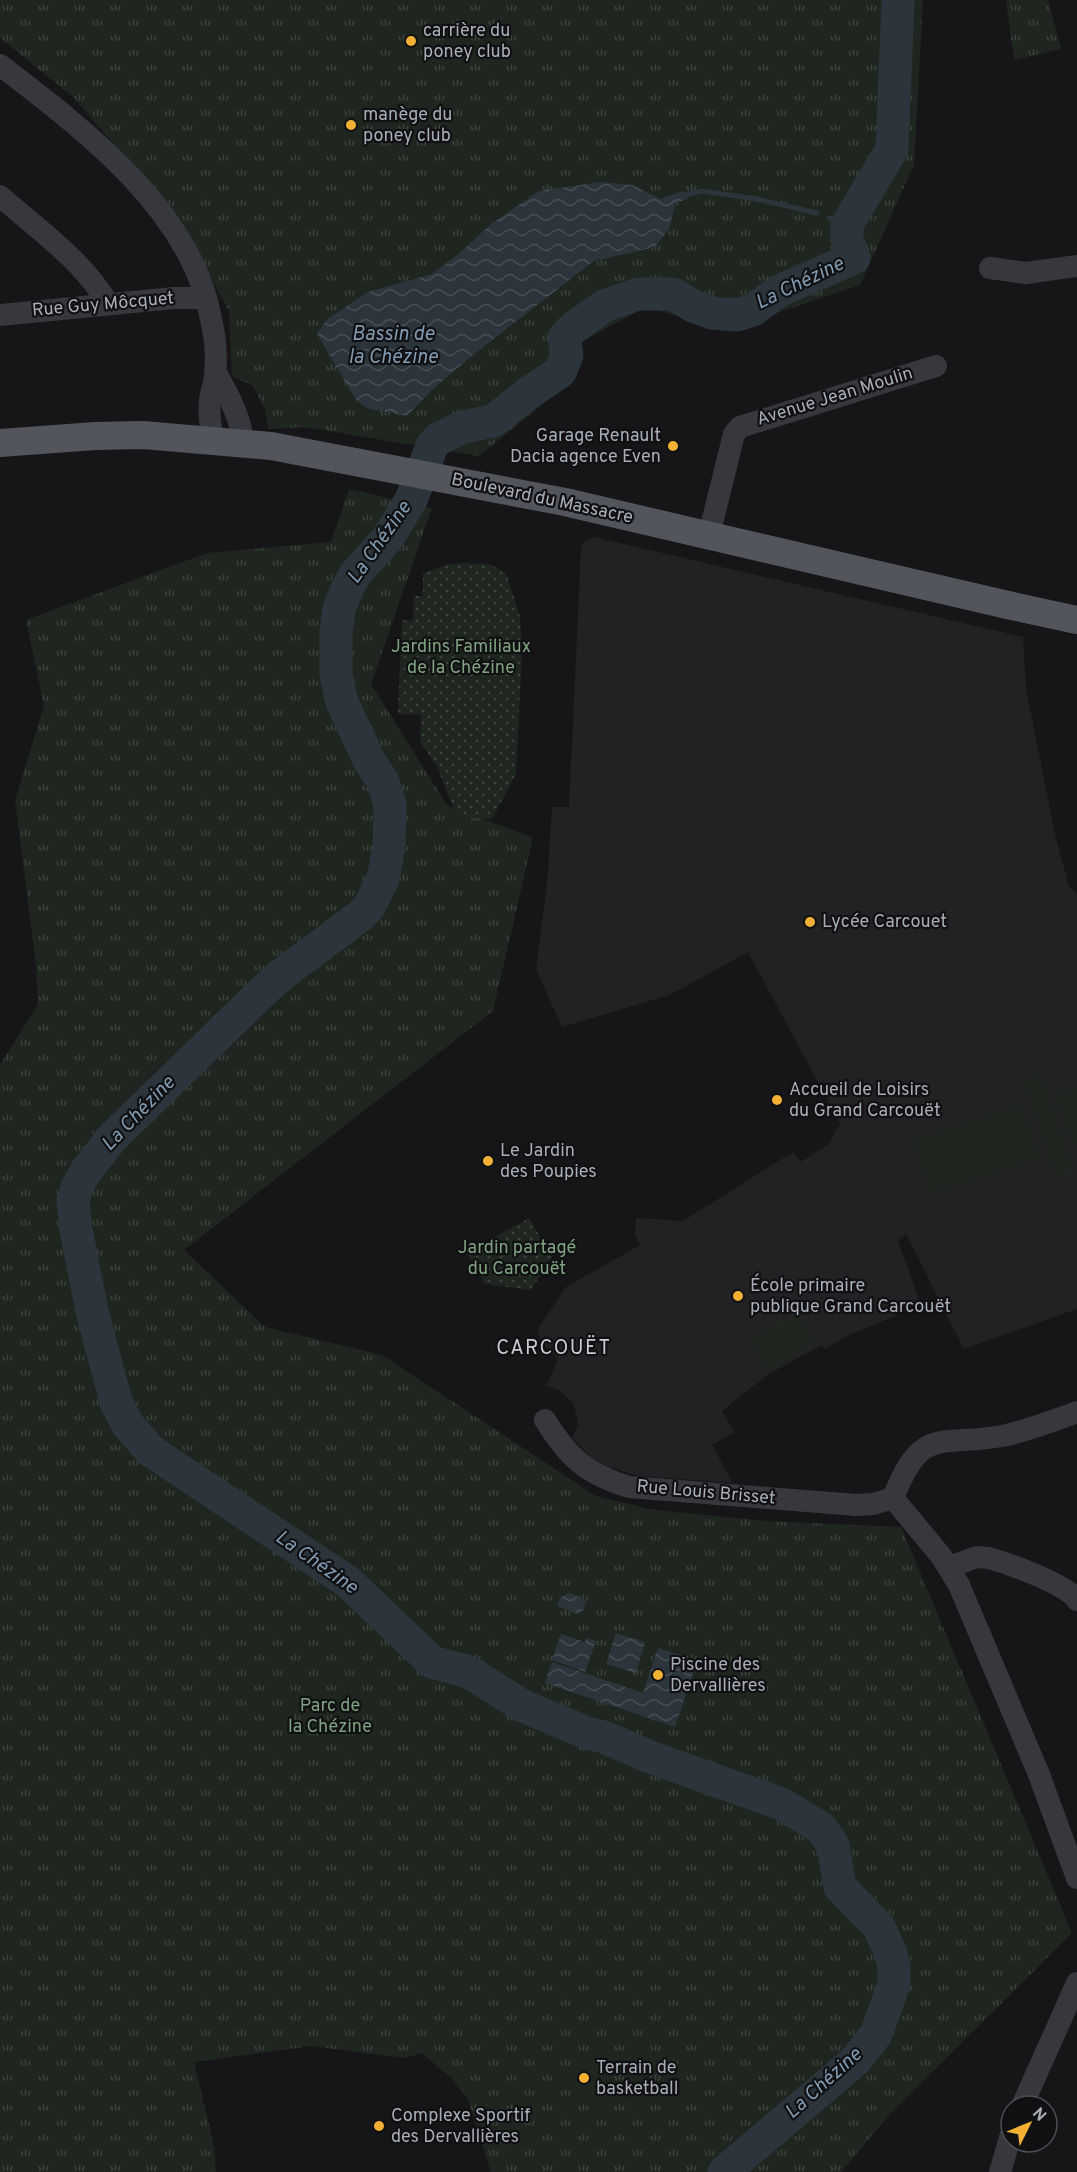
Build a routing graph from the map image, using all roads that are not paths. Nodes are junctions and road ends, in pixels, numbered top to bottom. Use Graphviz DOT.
graph roads {
  1 [pos="0,50"];
  2 [pos="0,65"];
  3 [pos="43,98"];
  4 [pos="0,196"];
  5 [pos="1077,266"];
  6 [pos="990,268"];
  7 [pos="206,298"];
  8 [pos="108,304"];
  9 [pos="0,315"];
  10 [pos="936,366"];
  11 [pos="216,373"];
  12 [pos="213,441"];
  13 [pos="0,443"];
  14 [pos="244,444"];
  15 [pos="709,535"];
  16 [pos="1077,620"];
  17 [pos="1077,1412"];
  18 [pos="545,1420"];
  19 [pos="893,1498"];
  20 [pos="950,1567"];
  21 [pos="1077,1600"];
  22 [pos="1077,1878"];
  23 [pos="1077,1983"];
  24 [pos="1027,2094"];
  25 [pos="1005,2154"];
  26 [pos="1000,2172"];
  1 -- 3 [label="street"];
  2 -- 3 [label="street"];
  3 -- 7 [label="street"];
  4 -- 8 [label="street"];
  5 -- 6 [label="street"];
  7 -- 8 [label="street, Rue Guy Môcquet"];
  7 -- 11 [label="street"];
  8 -- 9 [label="street, Rue Guy Môcquet"];
  10 -- 15 [label="street, Avenue Jean Moulin"];
  11 -- 12 [label="street"];
  11 -- 14 [label="street"];
  12 -- 13 [label="main road, Boulevard du Massacre"];
  12 -- 14 [label="main road, Boulevard du Massacre"];
  14 -- 15 [label="main road, Boulevard du Massacre"];
  15 -- 16 [label="main road, Boulevard du Massacre"];
  17 -- 19 [label="street"];
  18 -- 19 [label="street, Rue Louis Brisset"];
  19 -- 20 [label="street"];
  20 -- 21 [label="street"];
  20 -- 22 [label="street"];
  23 -- 24 [label="street"];
  25 -- 26 [label="street"];
}
